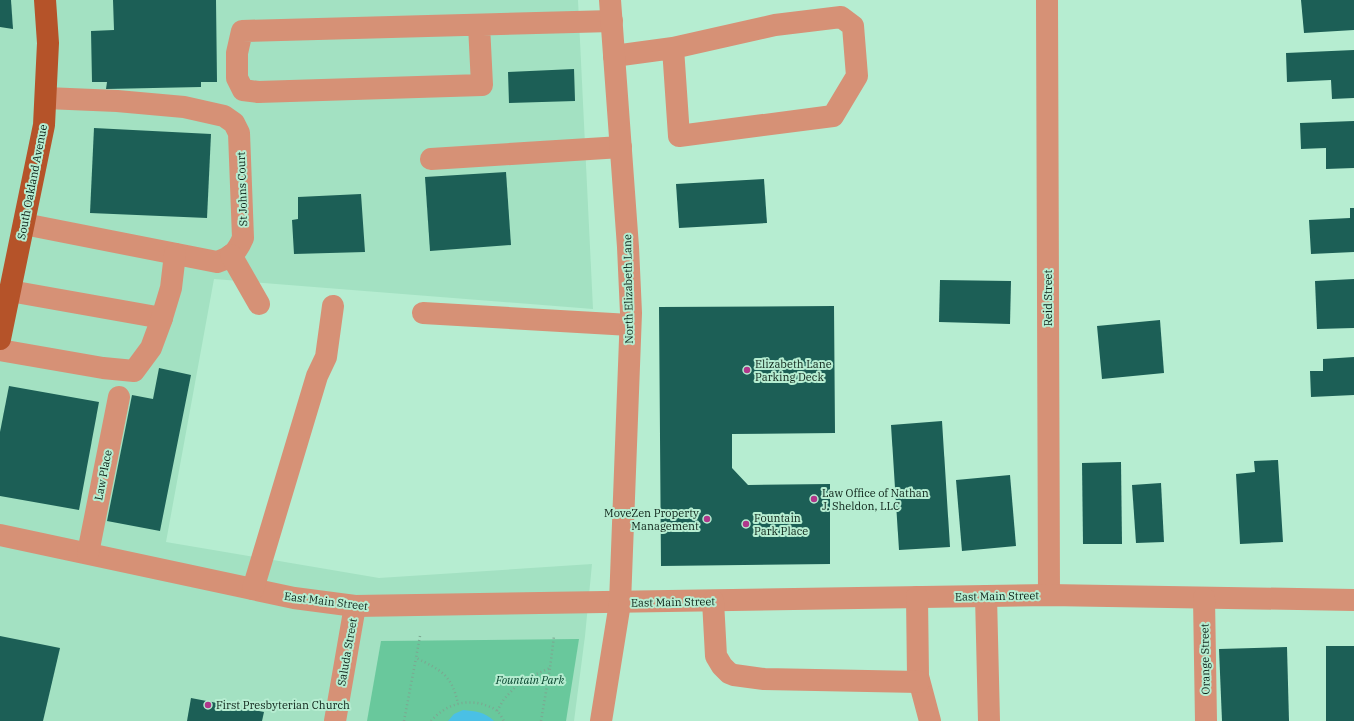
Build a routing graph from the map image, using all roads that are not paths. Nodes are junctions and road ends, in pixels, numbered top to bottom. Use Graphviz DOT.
graph roads {
  1 [pos="45,0"];
  2 [pos="1047,0"];
  3 [pos="611,10"];
  4 [pos="479,24"];
  5 [pos="673,48"];
  6 [pos="614,56"];
  7 [pos="243,90"];
  8 [pos="46,98"];
  9 [pos="227,118"];
  10 [pos="621,147"];
  11 [pos="431,159"];
  12 [pos="24,224"];
  13 [pos="176,254"];
  14 [pos="232,255"];
  15 [pos="10,292"];
  16 [pos="259,304"];
  17 [pos="333,306"];
  18 [pos="423,313"];
  19 [pos="162,318"];
  20 [pos="630,325"];
  21 [pos="0,338"];
  22 [pos="0,350"];
  23 [pos="119,397"];
  24 [pos="0,535"];
  25 [pos="88,553"];
  26 [pos="253,589"];
  27 [pos="1049,595"];
  28 [pos="986,596"];
  29 [pos="917,598"];
  30 [pos="1204,598"];
  31 [pos="1354,600"];
  32 [pos="713,601"];
  33 [pos="620,602"];
  34 [pos="355,606"];
  35 [pos="919,682"];
  36 [pos="335,721"];
  37 [pos="601,721"];
  38 [pos="930,721"];
  39 [pos="989,721"];
  40 [pos="1206,721"];
  1 -- 8 [label="main road, South Oakland Avenue"];
  2 -- 27 [label="street, Reid Street"];
  3 -- 4 [label="street"];
  3 -- 6 [label="street, North Elizabeth Lane"];
  4 -- 7 [label="street"];
  4 -- 7 [label="street"];
  5 -- 5 [label="street"];
  5 -- 6 [label="street"];
  6 -- 10 [label="street, North Elizabeth Lane"];
  7 -- 9 [label="street"];
  8 -- 9 [label="street"];
  8 -- 12 [label="main road, South Oakland Avenue"];
  9 -- 14 [label="street, St Johns Court"];
  10 -- 11 [label="street"];
  10 -- 20 [label="street, North Elizabeth Lane"];
  12 -- 13 [label="street"];
  12 -- 15 [label="main road, South Oakland Avenue"];
  13 -- 14 [label="street"];
  13 -- 19 [label="street"];
  14 -- 16 [label="street"];
  15 -- 19 [label="street"];
  15 -- 21 [label="main road, South Oakland Avenue"];
  17 -- 26 [label="street"];
  18 -- 20 [label="street"];
  19 -- 22 [label="street"];
  20 -- 33 [label="street, North Elizabeth Lane"];
  23 -- 25 [label="street, Law Place"];
  24 -- 25 [label="street, East Main Street"];
  25 -- 26 [label="street, East Main Street"];
  26 -- 34 [label="street, East Main Street"];
  27 -- 28 [label="street, East Main Street"];
  27 -- 30 [label="street, East Main Street"];
  28 -- 29 [label="street, East Main Street"];
  28 -- 39 [label="street"];
  29 -- 32 [label="street, East Main Street"];
  29 -- 35 [label="street"];
  30 -- 31 [label="street, East Main Street"];
  30 -- 40 [label="street, Orange Street"];
  32 -- 33 [label="street, East Main Street"];
  32 -- 35 [label="street"];
  33 -- 34 [label="street, East Main Street"];
  33 -- 37 [label="street, North Elizabeth Lane"];
  34 -- 36 [label="street, Saluda Street"];
  35 -- 38 [label="street"];
}
